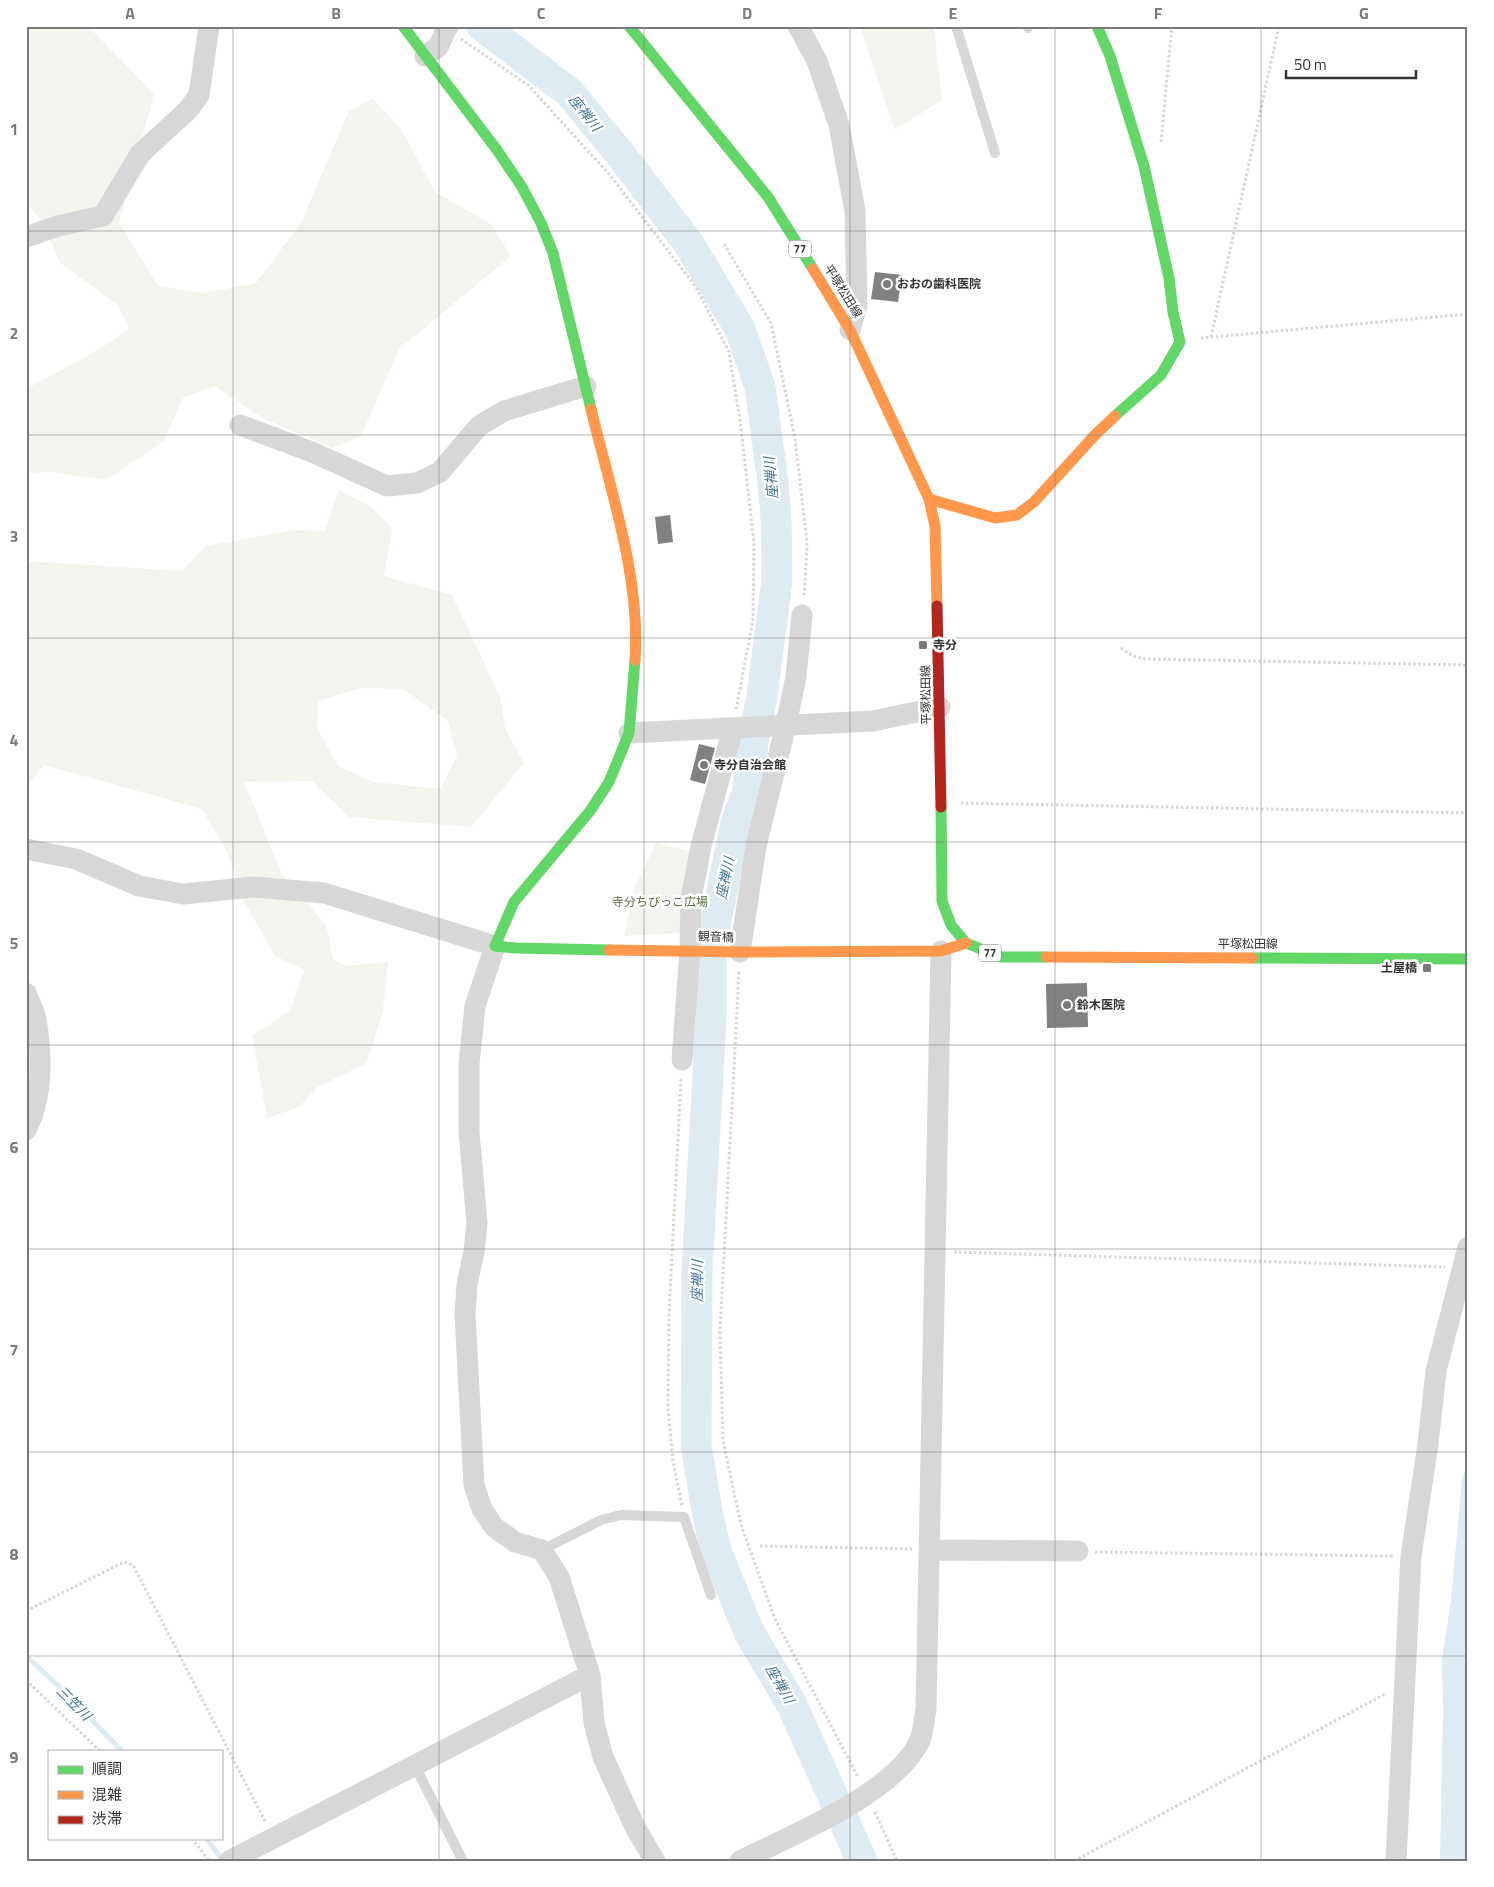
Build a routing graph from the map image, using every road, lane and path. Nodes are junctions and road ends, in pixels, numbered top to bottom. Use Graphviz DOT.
graph roads {
  1 [pos="210,26"];
  2 [pos="403,26"];
  3 [pos="629,26"];
  4 [pos="798,26"];
  5 [pos="956,26"];
  6 [pos="1097,26"];
  7 [pos="1172,26"];
  8 [pos="1279,26"];
  9 [pos="447,28"];
  10 [pos="425,56"];
  11 [pos="1160,150"];
  12 [pos="995,154"];
  13 [pos="26,237"];
  14 [pos="724,244"];
  15 [pos="1468,314"];
  16 [pos="850,330"];
  17 [pos="586,386"];
  18 [pos="240,426"];
  19 [pos="929,499"];
  20 [pos="802,615"];
  21 [pos="1121,648"];
  22 [pos="1468,665"];
  23 [pos="940,707"];
  24 [pos="784,725"];
  25 [pos="733,728"];
  26 [pos="628,733"];
  27 [pos="942,803"];
  28 [pos="1468,813"];
  29 [pos="26,849"];
  30 [pos="966,943"];
  31 [pos="495,946"];
  32 [pos="690,950"];
  33 [pos="941,951"];
  34 [pos="740,952"];
  35 [pos="1468,959"];
  36 [pos="26,993"];
  37 [pos="682,1060"];
  38 [pos="26,1130"];
  39 [pos="935,1251"];
  40 [pos="1465,1257"];
  41 [pos="684,1517"];
  42 [pos="760,1546"];
  43 [pos="542,1550"];
  44 [pos="930,1550"];
  45 [pos="1078,1551"];
  46 [pos="1411,1556"];
  47 [pos="711,1595"];
  48 [pos="26,1611"];
  49 [pos="590,1674"];
  50 [pos="26,1680"];
  51 [pos="1404,1684"];
  52 [pos="99,1750"];
  53 [pos="414,1766"];
  54 [pos="864,1797"];
  55 [pos="273,1837"];
  56 [pos="193,1840"];
  57 [pos="235,1859"];
  58 [pos="209,1861"];
  59 [pos="463,1861"];
  60 [pos="655,1861"];
  61 [pos="740,1861"];
  62 [pos="897,1861"];
  63 [pos="1074,1861"];
  64 [pos="1396,1861"];
  1 -- 13 [label="street"];
  2 -- 10 [label="street"];
  3 -- 16 [label="street, 平塚松田線 / 77"];
  4 -- 16 [label="street"];
  5 -- 12 [label="lane"];
  6 -- 19 [label="street"];
  7 -- 11 [label="path"];
  8 -- 15 [label="path"];
  9 -- 10 [label="street"];
  9 -- 25 [label="path"];
  10 -- 17 [label="street"];
  14 -- 20 [label="path"];
  16 -- 19 [label="street, 平塚松田線 / 77"];
  17 -- 18 [label="street"];
  17 -- 26 [label="street"];
  19 -- 23 [label="street, 平塚松田線 / 77"];
  20 -- 24 [label="street"];
  21 -- 22 [label="path"];
  23 -- 24 [label="street"];
  23 -- 27 [label="street, 平塚松田線 / 77"];
  24 -- 25 [label="street"];
  24 -- 34 [label="street"];
  25 -- 26 [label="street"];
  25 -- 32 [label="street"];
  26 -- 31 [label="street"];
  27 -- 28 [label="path"];
  27 -- 30 [label="street, 平塚松田線 / 77"];
  29 -- 31 [label="street"];
  30 -- 33 [label="street, 観音橋"];
  30 -- 35 [label="street, 平塚松田線 / 77"];
  31 -- 32 [label="street, 観音橋"];
  31 -- 43 [label="street"];
  32 -- 34 [label="street, 観音橋"];
  32 -- 37 [label="street"];
  33 -- 34 [label="street, 観音橋"];
  33 -- 39 [label="street"];
  34 -- 54 [label="path"];
  36 -- 38 [label="street"];
  37 -- 41 [label="path"];
  39 -- 40 [label="path"];
  39 -- 44 [label="street"];
  40 -- 46 [label="street"];
  41 -- 43 [label="lane"];
  41 -- 47 [label="lane"];
  42 -- 44 [label="path"];
  43 -- 49 [label="street"];
  44 -- 45 [label="street"];
  44 -- 54 [label="street"];
  45 -- 46 [label="path"];
  46 -- 51 [label="street"];
  48 -- 55 [label="path"];
  49 -- 53 [label="street"];
  49 -- 60 [label="street"];
  50 -- 52 [label="path"];
  51 -- 63 [label="path"];
  51 -- 64 [label="street"];
  53 -- 55 [label="street"];
  53 -- 59 [label="lane"];
  54 -- 61 [label="street"];
  54 -- 62 [label="path"];
  55 -- 57 [label="street"];
  56 -- 58 [label="path"];
}
